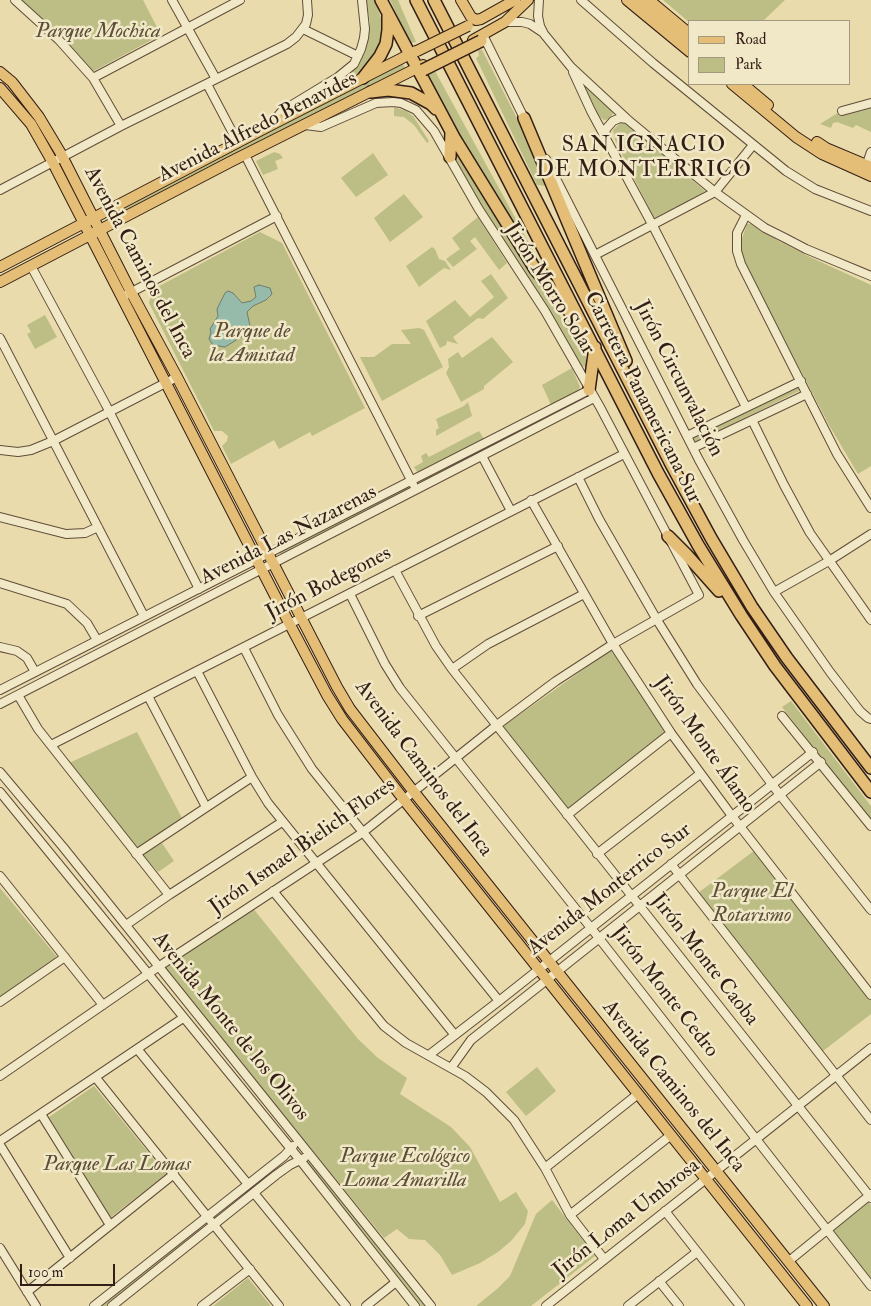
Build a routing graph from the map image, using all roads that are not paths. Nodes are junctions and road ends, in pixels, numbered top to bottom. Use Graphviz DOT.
graph roads {
  1 [pos="15,0"];
  2 [pos="172,0"];
  3 [pos="240,0"];
  4 [pos="307,0"];
  5 [pos="362,0"];
  6 [pos="381,0"];
  7 [pos="416,0"];
  8 [pos="434,0"];
  9 [pos="461,0"];
  10 [pos="515,0"];
  11 [pos="528,0"];
  12 [pos="539,0"];
  13 [pos="581,0"];
  14 [pos="627,0"];
  15 [pos="639,0"];
  16 [pos="649,0"];
  17 [pos="494,12"];
  18 [pos="388,14"];
  19 [pos="470,22"];
  20 [pos="505,22"];
  21 [pos="188,27"];
  22 [pos="303,29"];
  23 [pos="688,32"];
  24 [pos="544,34"];
  25 [pos="482,37"];
  26 [pos="688,42"];
  27 [pos="688,50"];
  28 [pos="414,52"];
  29 [pos="358,56"];
  30 [pos="571,67"];
  31 [pos="421,69"];
  32 [pos="0,72"];
  33 [pos="93,78"];
  34 [pos="363,78"];
  35 [pos="216,79"];
  36 [pos="207,84"];
  37 [pos="733,85"];
  38 [pos="744,85"];
  39 [pos="0,88"];
  40 [pos="371,92"];
  41 [pos="871,103"];
  42 [pos="842,111"];
  43 [pos="440,112"];
  44 [pos="524,118"];
  45 [pos="627,119"];
  46 [pos="305,125"];
  47 [pos="120,126"];
  48 [pos="270,126"];
  49 [pos="452,132"];
  50 [pos="605,136"];
  51 [pos="238,142"];
  52 [pos="753,145"];
  53 [pos="871,152"];
  54 [pos="245,155"];
  55 [pos="62,156"];
  56 [pos="450,157"];
  57 [pos="52,161"];
  58 [pos="868,170"];
  59 [pos="0,190"];
  60 [pos="715,192"];
  61 [pos="871,211"];
  62 [pos="746,215"];
  63 [pos="277,216"];
  64 [pos="94,218"];
  65 [pos="84,223"];
  66 [pos="652,224"];
  67 [pos="94,232"];
  68 [pos="596,255"];
  69 [pos="31,266"];
  70 [pos="0,267"];
  71 [pos="871,276"];
  72 [pos="0,282"];
  73 [pos="126,294"];
  74 [pos="588,334"];
  75 [pos="0,338"];
  76 [pos="595,347"];
  77 [pos="177,377"];
  78 [pos="801,381"];
  79 [pos="166,383"];
  80 [pos="592,394"];
  81 [pos="807,394"];
  82 [pos="746,408"];
  83 [pos="109,412"];
  84 [pos="645,412"];
  85 [pos="752,420"];
  86 [pos="687,436"];
  87 [pos="54,441"];
  88 [pos="693,448"];
  89 [pos="0,450"];
  90 [pos="624,454"];
  91 [pos="482,456"];
  92 [pos="578,477"];
  93 [pos="411,480"];
  94 [pos="416,490"];
  95 [pos="531,500"];
  96 [pos="871,508"];
  97 [pos="510,511"];
  98 [pos="0,517"];
  99 [pos="98,527"];
  100 [pos="871,534"];
  101 [pos="668,536"];
  102 [pos="558,546"];
  103 [pos="268,554"];
  104 [pos="257,559"];
  105 [pos="829,561"];
  106 [pos="273,564"];
  107 [pos="262,569"];
  108 [pos="395,570"];
  109 [pos="0,583"];
  110 [pos="199,588"];
  111 [pos="774,592"];
  112 [pos="350,594"];
  113 [pos="584,594"];
  114 [pos="699,595"];
  115 [pos="144,616"];
  116 [pos="418,616"];
  117 [pos="741,616"];
  118 [pos="302,618"];
  119 [pos="657,620"];
  120 [pos="871,620"];
  121 [pos="290,624"];
  122 [pos="97,640"];
  123 [pos="613,644"];
  124 [pos="0,647"];
  125 [pos="244,648"];
  126 [pos="452,670"];
  127 [pos="197,671"];
  128 [pos="35,672"];
  129 [pos="0,690"];
  130 [pos="18,695"];
  131 [pos="148,696"];
  132 [pos="0,704"];
  133 [pos="782,716"];
  134 [pos="871,719"];
  135 [pos="497,725"];
  136 [pos="671,733"];
  137 [pos="51,745"];
  138 [pos="813,752"];
  139 [pos="455,758"];
  140 [pos="820,762"];
  141 [pos="871,768"];
  142 [pos="0,772"];
  143 [pos="700,774"];
  144 [pos="252,777"];
  145 [pos="772,784"];
  146 [pos="414,791"];
  147 [pos="0,792"];
  148 [pos="871,792"];
  149 [pos="780,795"];
  150 [pos="404,799"];
  151 [pos="206,807"];
  152 [pos="567,815"];
  153 [pos="732,816"];
  154 [pos="282,822"];
  155 [pos="740,826"];
  156 [pos="871,826"];
  157 [pos="362,832"];
  158 [pos="136,854"];
  159 [pos="597,854"];
  160 [pos="316,864"];
  161 [pos="671,864"];
  162 [pos="679,875"];
  163 [pos="0,876"];
  164 [pos="273,891"];
  165 [pos="169,895"];
  166 [pos="631,896"];
  167 [pos="639,906"];
  168 [pos="871,910"];
  169 [pos="126,925"];
  170 [pos="591,928"];
  171 [pos="599,938"];
  172 [pos="65,957"];
  173 [pos="549,961"];
  174 [pos="158,967"];
  175 [pos="539,969"];
  176 [pos="557,971"];
  177 [pos="148,975"];
  178 [pos="547,979"];
  179 [pos="871,995"];
  180 [pos="499,1001"];
  181 [pos="0,1002"];
  182 [pos="103,1005"];
  183 [pos="183,1018"];
  184 [pos="454,1034"];
  185 [pos="871,1048"];
  186 [pos="138,1050"];
  187 [pos="428,1055"];
  188 [pos="451,1068"];
  189 [pos="0,1076"];
  190 [pos="836,1076"];
  191 [pos="96,1078"];
  192 [pos="638,1094"];
  193 [pos="798,1106"];
  194 [pos="41,1114"];
  195 [pos="871,1120"];
  196 [pos="671,1134"];
  197 [pos="756,1139"];
  198 [pos="297,1140"];
  199 [pos="0,1141"];
  200 [pos="0,1145"];
  201 [pos="290,1150"];
  202 [pos="310,1155"];
  203 [pos="300,1160"];
  204 [pos="544,1168"];
  205 [pos="716,1170"];
  206 [pos="174,1174"];
  207 [pos="706,1179"];
  208 [pos="247,1183"];
  209 [pos="254,1193"];
  210 [pos="870,1196"];
  211 [pos="665,1211"];
  212 [pos="570,1215"];
  213 [pos="207,1216"];
  214 [pos="110,1225"];
  215 [pos="215,1225"];
  216 [pos="826,1230"];
  217 [pos="0,1248"];
  218 [pos="696,1252"];
  219 [pos="70,1258"];
  220 [pos="604,1259"];
  221 [pos="789,1261"];
  222 [pos="250,1269"];
  223 [pos="659,1281"];
  224 [pos="396,1282"];
  225 [pos="871,1286"];
  226 [pos="27,1292"];
  227 [pos="806,1305"];
  228 [pos="36,1306"];
  229 [pos="94,1306"];
  230 [pos="112,1306"];
  231 [pos="202,1306"];
  232 [pos="280,1306"];
  233 [pos="346,1306"];
  234 [pos="366,1306"];
  235 [pos="415,1306"];
  236 [pos="431,1306"];
  237 [pos="546,1306"];
  238 [pos="628,1306"];
  239 [pos="679,1306"];
  240 [pos="740,1306"];
  241 [pos="824,1306"];
  1 -- 33 [label="street"];
  2 -- 21 [label="street"];
  3 -- 21 [label="street"];
  4 -- 22 [label="street"];
  5 -- 29 [label="street"];
  6 -- 18 [label="highway"];
  7 -- 74 [label="highway, Carretera Panamericana Sur"];
  8 -- 84 [label="highway, Carretera Panamericana Sur"];
  9 -- 19 [label="main road"];
  10 -- 17 [label="main road, Avenida Alfredo Benavides"];
  11 -- 20 [label="main road"];
  12 -- 24 [label="street"];
  13 -- 52 [label="street"];
  14 -- 27 [label="main road"];
  15 -- 26 [label="highway"];
  16 -- 23 [label="main road"];
  17 -- 19 [label="main road, Avenida Alfredo Benavides"];
  17 -- 25 [label="main road"];
  18 -- 28 [label="highway"];
  18 -- 34 [label="highway"];
  19 -- 28 [label="main road, Avenida Alfredo Benavides, bridge"];
  20 -- 24 [label="street"];
  20 -- 25 [label="main road"];
  21 -- 33 [label="street"];
  21 -- 35 [label="street"];
  22 -- 29 [label="street"];
  22 -- 35 [label="street"];
  24 -- 30 [label="street"];
  25 -- 31 [label="highway, bridge"];
  25 -- 44 [label="street, Jirón Circunvalación"];
  28 -- 31 [label="highway"];
  28 -- 34 [label="main road, Avenida Alfredo Benavides"];
  29 -- 48 [label="street"];
  30 -- 45 [label="street"];
  30 -- 50 [label="street"];
  31 -- 40 [label="main road, Avenida Alfredo Benavides"];
  31 -- 43 [label="highway"];
  32 -- 55 [label="main road, Avenida Caminos del Inca"];
  33 -- 47 [label="street"];
  34 -- 48 [label="main road, Avenida Alfredo Benavides"];
  35 -- 36 [label="street"];
  36 -- 47 [label="street"];
  36 -- 51 [label="street"];
  37 -- 58 [label="main road"];
  38 -- 58 [label="main road"];
  39 -- 57 [label="main road, Avenida Caminos del Inca"];
  40 -- 43 [label="highway"];
  40 -- 46 [label="main road, Avenida Alfredo Benavides"];
  41 -- 42 [label="street"];
  43 -- 49 [label="highway"];
  44 -- 68 [label="street, Jirón Circunvalación"];
  44 -- 84 [label="highway"];
  45 -- 50 [label="street"];
  45 -- 60 [label="street"];
  46 -- 54 [label="main road, Avenida Alfredo Benavides"];
  46 -- 56 [label="street, Jirón Morro Solar"];
  47 -- 55 [label="street"];
  48 -- 51 [label="main road, Avenida Alfredo Benavides"];
  49 -- 56 [label="highway"];
  49 -- 74 [label="highway"];
  50 -- 66 [label="street"];
  51 -- 64 [label="main road, Avenida Alfredo Benavides"];
  52 -- 60 [label="street"];
  52 -- 61 [label="street"];
  53 -- 58 [label="street"];
  54 -- 63 [label="street"];
  54 -- 67 [label="main road, Avenida Alfredo Benavides"];
  55 -- 57 [label="street"];
  55 -- 64 [label="main road, Avenida Caminos del Inca"];
  56 -- 80 [label="street, Jirón Morro Solar"];
  57 -- 59 [label="street"];
  57 -- 65 [label="main road, Avenida Caminos del Inca"];
  60 -- 62 [label="street"];
  60 -- 66 [label="street"];
  62 -- 71 [label="street"];
  62 -- 78 [label="street"];
  63 -- 73 [label="street"];
  63 -- 93 [label="street"];
  64 -- 65 [label="main road, Avenida Alfredo Benavides"];
  64 -- 67 [label="main road, Avenida Caminos del Inca"];
  65 -- 67 [label="main road, Avenida Caminos del Inca"];
  65 -- 70 [label="main road, Avenida Alfredo Benavides"];
  66 -- 68 [label="street"];
  66 -- 82 [label="street"];
  67 -- 69 [label="main road, Avenida Alfredo Benavides"];
  67 -- 73 [label="main road, Avenida Caminos del Inca"];
  68 -- 86 [label="street, Jirón Circunvalación"];
  69 -- 72 [label="main road, Avenida Alfredo Benavides"];
  69 -- 83 [label="street"];
  73 -- 77 [label="main road, Avenida Caminos del Inca"];
  73 -- 79 [label="main road, Avenida Caminos del Inca"];
  74 -- 76 [label="highway, Carretera Panamericana Sur"];
  75 -- 87 [label="street"];
  76 -- 80 [label="highway"];
  76 -- 117 [label="highway, Carretera Panamericana Sur"];
  77 -- 79 [label="street"];
  77 -- 103 [label="main road, Avenida Caminos del Inca"];
  78 -- 81 [label="street"];
  78 -- 82 [label="street"];
  79 -- 83 [label="street"];
  79 -- 104 [label="main road, Avenida Caminos del Inca"];
  80 -- 90 [label="street, Jirón Morro Solar"];
  80 -- 91 [label="street, Avenida Las Nazarenas"];
  80 -- 93 [label="street, Avenida Las Nazarenas"];
  81 -- 85 [label="street"];
  81 -- 96 [label="street"];
  82 -- 86 [label="street"];
  83 -- 87 [label="street"];
  83 -- 110 [label="street"];
  84 -- 141 [label="highway, Carretera Panamericana Sur"];
  85 -- 88 [label="street"];
  85 -- 105 [label="street"];
  86 -- 88 [label="street, Jirón Circunvalación"];
  87 -- 89 [label="street"];
  87 -- 99 [label="street"];
  88 -- 111 [label="street, Jirón Circunvalación"];
  90 -- 92 [label="street, Jirón Bodegones"];
  90 -- 101 [label="street, Jirón Morro Solar"];
  91 -- 94 [label="street, Avenida Las Nazarenas"];
  91 -- 97 [label="street"];
  92 -- 95 [label="street, Jirón Bodegones"];
  92 -- 119 [label="street"];
  93 -- 94 [label="street"];
  93 -- 103 [label="street, Avenida Las Nazarenas"];
  94 -- 106 [label="street, Avenida Las Nazarenas"];
  95 -- 97 [label="street, Jirón Bodegones"];
  95 -- 102 [label="street, Jirón Monte Álamo"];
  97 -- 108 [label="street, Jirón Bodegones"];
  98 -- 99 [label="street"];
  99 -- 115 [label="street"];
  100 -- 105 [label="street"];
  101 -- 114 [label="street, Jirón Morro Solar"];
  101 -- 117 [label="highway"];
  102 -- 113 [label="street, Jirón Monte Álamo"];
  102 -- 116 [label="street"];
  103 -- 104 [label="street, Avenida Las Nazarenas"];
  103 -- 106 [label="main road, Avenida Caminos del Inca"];
  104 -- 107 [label="main road, Avenida Caminos del Inca"];
  104 -- 110 [label="street, Avenida Las Nazarenas"];
  105 -- 111 [label="street"];
  105 -- 120 [label="street"];
  106 -- 107 [label="street, Avenida Las Nazarenas"];
  106 -- 118 [label="main road, Avenida Caminos del Inca"];
  107 -- 121 [label="main road, Avenida Caminos del Inca"];
  107 -- 130 [label="street, Avenida Las Nazarenas"];
  108 -- 112 [label="street, Jirón Bodegones"];
  108 -- 116 [label="street, Jirón Monte Caoba"];
  109 -- 122 [label="street"];
  110 -- 115 [label="street, Avenida Las Nazarenas"];
  111 -- 134 [label="street, Jirón Circunvalación"];
  112 -- 118 [label="street, Jirón Bodegones"];
  112 -- 139 [label="street, Jirón Monte Cedro"];
  113 -- 123 [label="street, Jirón Monte Álamo"];
  113 -- 126 [label="street"];
  114 -- 119 [label="street, Jirón Ismael Bielich Flores"];
  115 -- 122 [label="street, Avenida Las Nazarenas"];
  116 -- 126 [label="street, Jirón Monte Caoba"];
  117 -- 148 [label="highway, Carretera Panamericana Sur"];
  118 -- 121 [label="street, Jirón Bodegones"];
  118 -- 146 [label="main road, Avenida Caminos del Inca"];
  119 -- 123 [label="street, Jirón Ismael Bielich Flores"];
  119 -- 145 [label="street"];
  121 -- 125 [label="street, Jirón Bodegones"];
  121 -- 150 [label="main road, Avenida Caminos del Inca"];
  122 -- 128 [label="street, Avenida Las Nazarenas"];
  123 -- 135 [label="street, Jirón Ismael Bielich Flores"];
  123 -- 136 [label="street, Jirón Monte Álamo"];
  124 -- 128 [label="street"];
  125 -- 127 [label="street, Jirón Bodegones"];
  125 -- 157 [label="street"];
  126 -- 135 [label="street, Jirón Monte Caoba"];
  127 -- 131 [label="street, Jirón Bodegones"];
  127 -- 144 [label="street"];
  128 -- 129 [label="street, Avenida Las Nazarenas"];
  130 -- 132 [label="street, Avenida Las Nazarenas"];
  130 -- 137 [label="street"];
  131 -- 137 [label="street, Jirón Bodegones"];
  131 -- 151 [label="street"];
  133 -- 138 [label="street"];
  135 -- 139 [label="street, Jirón Ismael Bielich Flores"];
  135 -- 152 [label="street, Jirón Monte Caoba"];
  136 -- 143 [label="street, Jirón Monte Álamo"];
  136 -- 152 [label="street"];
  137 -- 158 [label="street"];
  138 -- 140 [label="street"];
  138 -- 145 [label="street, Avenida Monterrico Sur"];
  139 -- 146 [label="street, Jirón Ismael Bielich Flores"];
  139 -- 170 [label="street, Jirón Monte Cedro"];
  140 -- 149 [label="street, Avenida Monterrico Sur"];
  140 -- 156 [label="street"];
  142 -- 169 [label="street, Avenida Monte de los Olivos"];
  143 -- 153 [label="street, Jirón Monte Álamo"];
  143 -- 159 [label="street"];
  144 -- 151 [label="street"];
  144 -- 154 [label="street"];
  145 -- 149 [label="street"];
  145 -- 153 [label="street, Avenida Monterrico Sur"];
  146 -- 150 [label="street, Jirón Ismael Bielich Flores"];
  146 -- 173 [label="main road, Avenida Caminos del Inca"];
  147 -- 177 [label="street, Avenida Monte de los Olivos"];
  149 -- 155 [label="street, Avenida Monterrico Sur"];
  149 -- 168 [label="street"];
  150 -- 157 [label="street, Jirón Ismael Bielich Flores"];
  150 -- 175 [label="main road, Avenida Caminos del Inca"];
  151 -- 158 [label="street"];
  152 -- 159 [label="street, Jirón Monte Caoba"];
  153 -- 155 [label="street, Jirón Monte Álamo"];
  153 -- 161 [label="street, Avenida Monterrico Sur"];
  154 -- 160 [label="street"];
  154 -- 165 [label="street"];
  155 -- 162 [label="street, Avenida Monterrico Sur"];
  155 -- 179 [label="street, Jirón Monte Álamo"];
  157 -- 160 [label="street, Jirón Ismael Bielich Flores"];
  157 -- 180 [label="street"];
  158 -- 165 [label="street"];
  159 -- 166 [label="street, Jirón Monte Caoba"];
  160 -- 164 [label="street, Jirón Ismael Bielich Flores"];
  160 -- 184 [label="street"];
  161 -- 162 [label="street"];
  161 -- 166 [label="street, Avenida Monterrico Sur"];
  162 -- 167 [label="street, Avenida Monterrico Sur"];
  162 -- 190 [label="street"];
  163 -- 172 [label="street"];
  164 -- 174 [label="street, Jirón Ismael Bielich Flores"];
  164 -- 187 [label="street"];
  165 -- 169 [label="street"];
  166 -- 167 [label="street, Jirón Monte Caoba"];
  166 -- 170 [label="street, Avenida Monterrico Sur"];
  167 -- 171 [label="street, Avenida Monterrico Sur"];
  167 -- 193 [label="street, Jirón Monte Caoba"];
  169 -- 174 [label="street, Avenida Monte de los Olivos"];
  170 -- 171 [label="street, Jirón Monte Cedro"];
  170 -- 173 [label="street, Avenida Monterrico Sur"];
  171 -- 176 [label="street, Avenida Monterrico Sur"];
  171 -- 197 [label="street, Jirón Monte Cedro"];
  172 -- 181 [label="street"];
  172 -- 182 [label="street"];
  173 -- 175 [label="street, Avenida Monterrico Sur"];
  173 -- 176 [label="main road, Avenida Caminos del Inca"];
  174 -- 177 [label="street, Jirón Ismael Bielich Flores"];
  174 -- 198 [label="street, Avenida Monte de los Olivos"];
  175 -- 178 [label="main road, Avenida Caminos del Inca"];
  175 -- 180 [label="street, Avenida Monterrico Sur"];
  176 -- 178 [label="street, Avenida Monterrico Sur"];
  176 -- 205 [label="main road, Avenida Caminos del Inca"];
  177 -- 182 [label="street, Jirón Ismael Bielich Flores"];
  177 -- 183 [label="street, Avenida Monte de los Olivos"];
  178 -- 188 [label="street, Avenida Monterrico Sur"];
  178 -- 192 [label="main road, Avenida Caminos del Inca"];
  180 -- 184 [label="street, Avenida Monterrico Sur"];
  182 -- 189 [label="street, Jirón Ismael Bielich Flores"];
  183 -- 186 [label="street"];
  183 -- 201 [label="street, Avenida Monte de los Olivos"];
  184 -- 187 [label="street, Avenida Monterrico Sur"];
  185 -- 190 [label="street, Jirón Loma Umbrosa"];
  186 -- 191 [label="street"];
  186 -- 208 [label="street"];
  187 -- 188 [label="street"];
  188 -- 204 [label="street"];
  190 -- 193 [label="street, Jirón Loma Umbrosa"];
  190 -- 195 [label="street"];
  191 -- 194 [label="street"];
  191 -- 206 [label="street"];
  192 -- 196 [label="main road, Avenida Caminos del Inca"];
  192 -- 204 [label="street"];
  193 -- 197 [label="street, Jirón Loma Umbrosa"];
  193 -- 210 [label="street, Jirón Monte Caoba"];
  194 -- 199 [label="street"];
  194 -- 214 [label="street"];
  196 -- 207 [label="main road, Avenida Caminos del Inca"];
  196 -- 212 [label="street"];
  197 -- 205 [label="street, Jirón Loma Umbrosa"];
  197 -- 216 [label="street, Jirón Monte Cedro"];
  198 -- 201 [label="street"];
  198 -- 202 [label="street, Avenida Monte de los Olivos"];
  200 -- 219 [label="street"];
  201 -- 203 [label="street, Avenida Monte de los Olivos"];
  201 -- 208 [label="street"];
  202 -- 203 [label="street"];
  202 -- 236 [label="street, Avenida Monte de los Olivos"];
  203 -- 209 [label="street"];
  203 -- 224 [label="street, Avenida Monte de los Olivos"];
  204 -- 212 [label="street"];
  205 -- 207 [label="street, Jirón Loma Umbrosa"];
  205 -- 221 [label="main road, Avenida Caminos del Inca"];
  206 -- 213 [label="street"];
  206 -- 214 [label="street"];
  207 -- 211 [label="street, Jirón Loma Umbrosa"];
  207 -- 227 [label="main road, Avenida Caminos del Inca"];
  208 -- 213 [label="street"];
  209 -- 215 [label="street"];
  209 -- 233 [label="street"];
  210 -- 216 [label="street"];
  211 -- 218 [label="street"];
  211 -- 220 [label="street, Jirón Loma Umbrosa"];
  212 -- 220 [label="street"];
  213 -- 215 [label="street"];
  213 -- 229 [label="street"];
  214 -- 219 [label="street"];
  215 -- 222 [label="street"];
  215 -- 230 [label="street"];
  216 -- 221 [label="street"];
  216 -- 225 [label="street, Jirón Monte Cedro"];
  217 -- 226 [label="street"];
  218 -- 223 [label="street"];
  218 -- 240 [label="street"];
  219 -- 226 [label="street"];
  220 -- 237 [label="street, Jirón Loma Umbrosa"];
  221 -- 241 [label="main road, Avenida Caminos del Inca"];
  222 -- 231 [label="street"];
  222 -- 232 [label="street"];
  223 -- 238 [label="street"];
  223 -- 239 [label="street"];
  224 -- 234 [label="street"];
  224 -- 235 [label="street, Avenida Monte de los Olivos"];
  226 -- 228 [label="street"];
}
